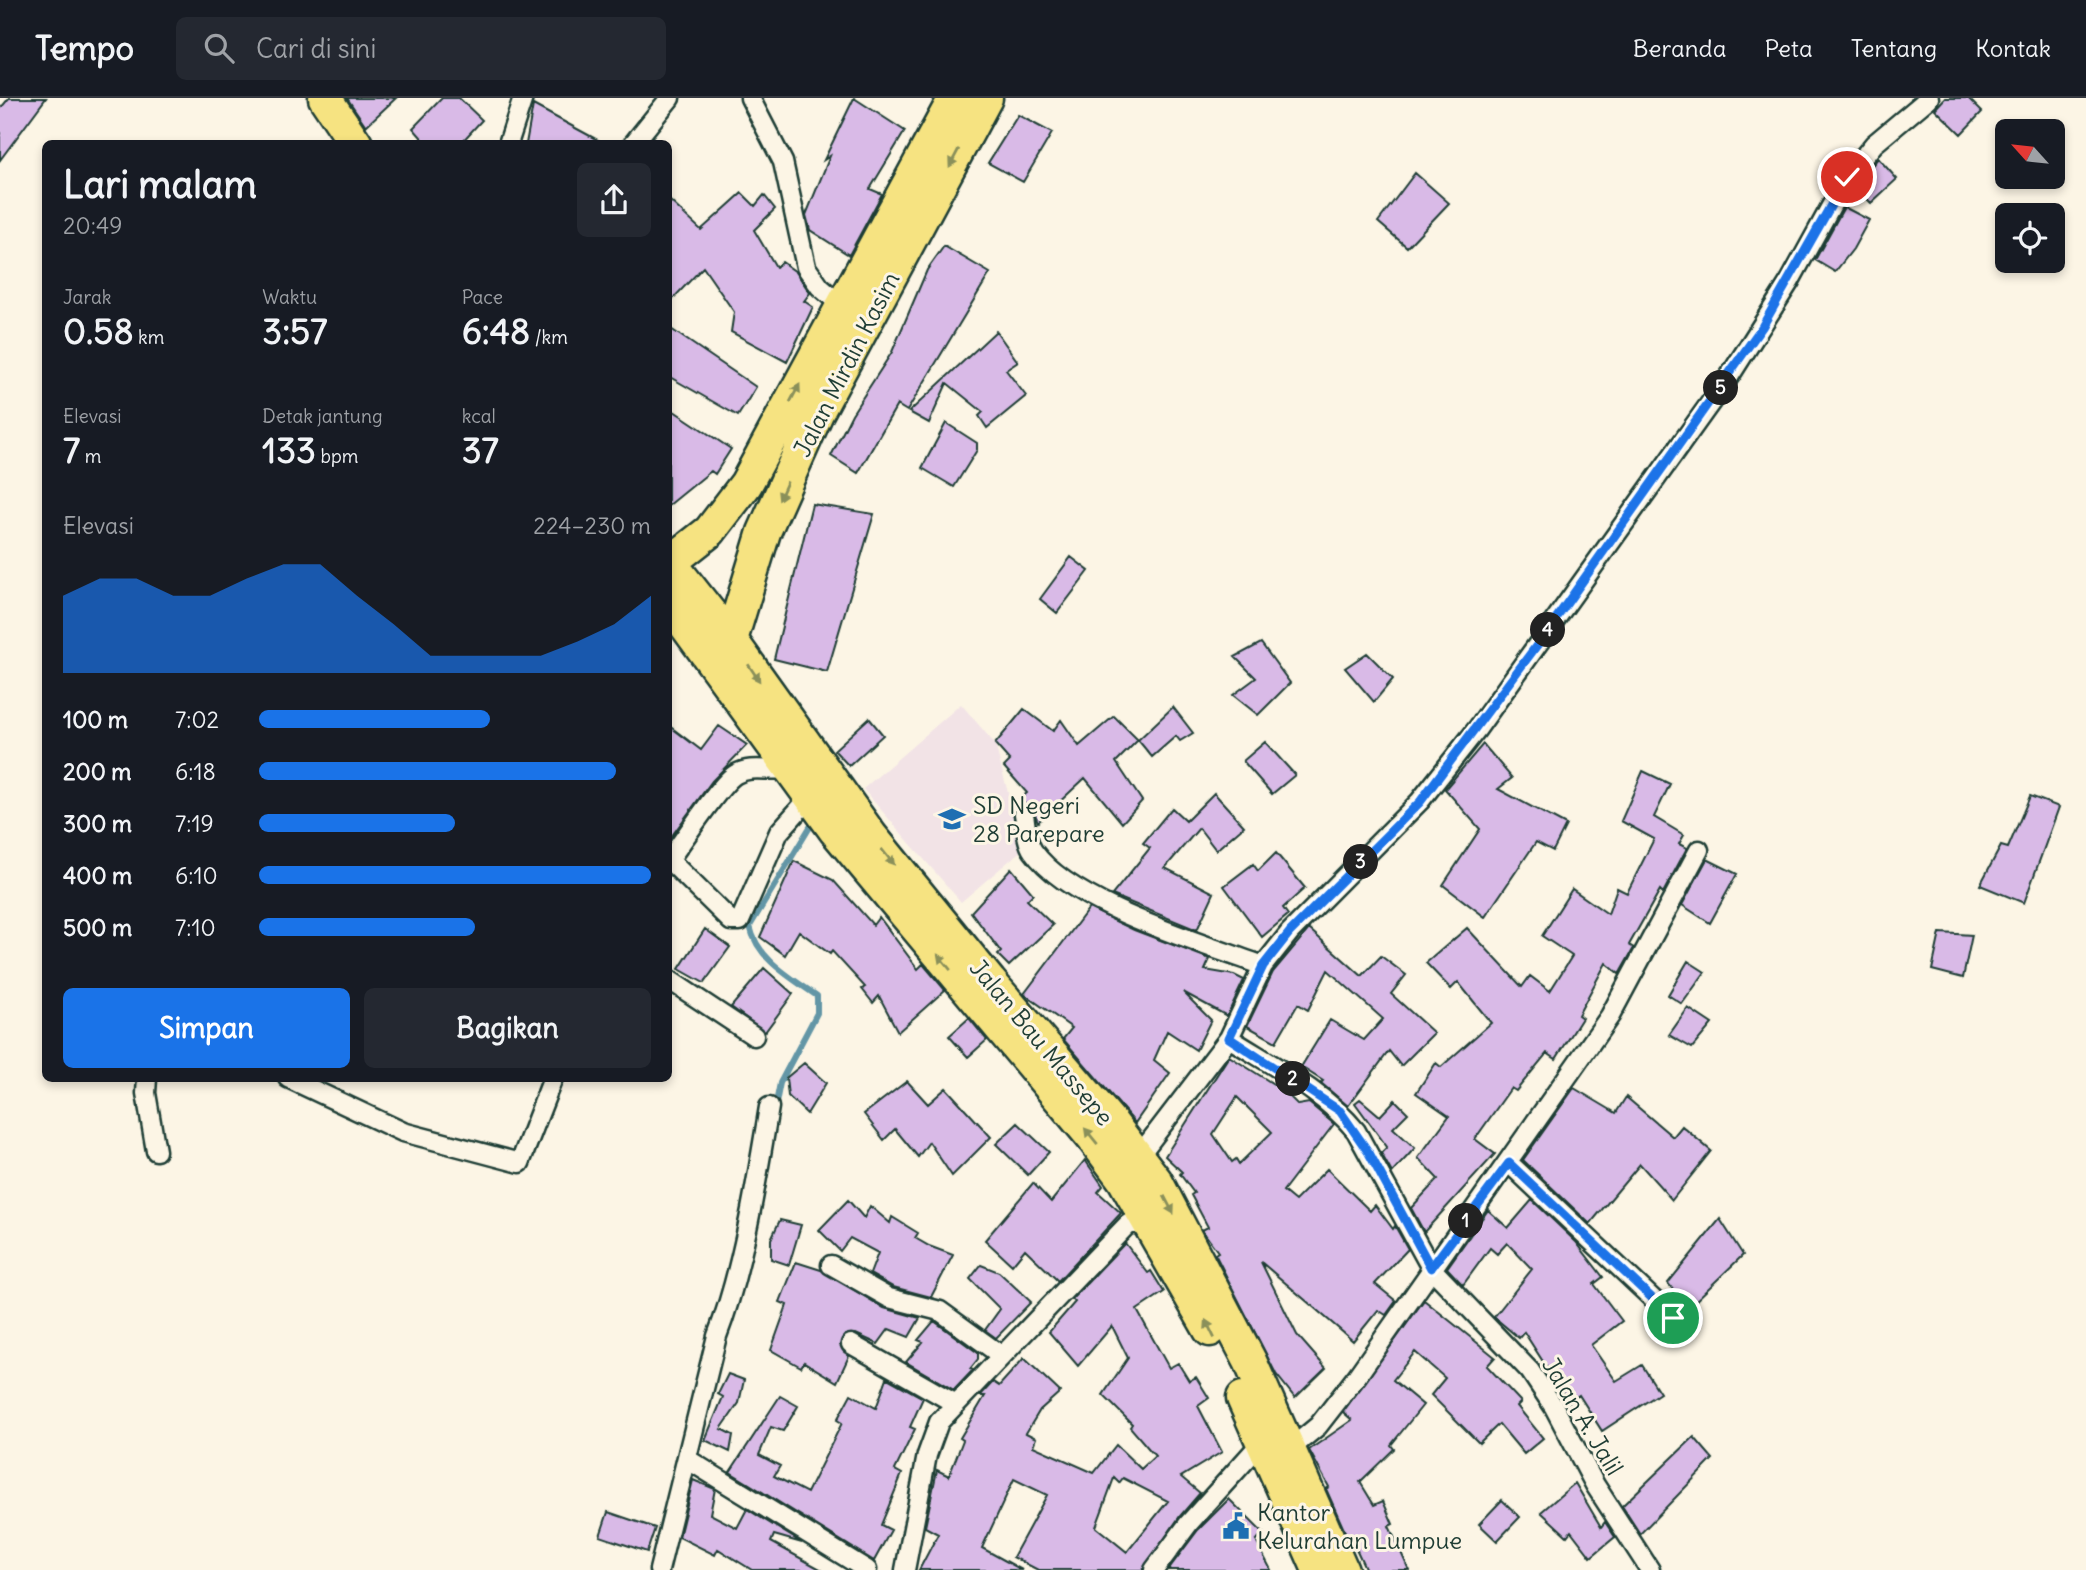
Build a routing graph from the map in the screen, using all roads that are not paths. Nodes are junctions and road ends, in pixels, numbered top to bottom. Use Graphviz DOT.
graph roads {
  1 [pos="325,98"];
  2 [pos="523,98"];
  3 [pos="670,98"];
  4 [pos="750,98"];
  5 [pos="955,98"];
  6 [pos="986,98"];
  7 [pos="1928,98"];
  8 [pos="353,140"];
  9 [pos="509,140"];
  10 [pos="636,140"];
  11 [pos="842,306"];
  12 [pos="672,560"];
  13 [pos="672,566"];
  14 [pos="672,606"];
  15 [pos="731,640"];
  16 [pos="790,767"];
  17 [pos="811,796"];
  18 [pos="1024,814"];
  19 [pos="1699,850"];
  20 [pos="672,856"];
  21 [pos="672,863"];
  22 [pos="1263,966"];
  23 [pos="672,982"];
  24 [pos="754,1036"];
  25 [pos="1229,1038"];
  26 [pos="147,1082"];
  27 [pos="297,1082"];
  28 [pos="551,1082"];
  29 [pos="769,1107"];
  30 [pos="156,1151"];
  31 [pos="1138,1157"];
  32 [pos="1509,1163"];
  33 [pos="1149,1224"];
  34 [pos="831,1265"];
  35 [pos="1431,1268"];
  36 [pos="1673,1318"];
  37 [pos="851,1344"];
  38 [pos="1002,1356"];
  39 [pos="956,1404"];
  40 [pos="1276,1445"];
  41 [pos="692,1463"];
  42 [pos="659,1570"];
  43 [pos="867,1570"];
  44 [pos="905,1570"];
  45 [pos="1154,1570"];
  46 [pos="1319,1570"];
  47 [pos="1342,1570"];
  48 [pos="1650,1570"];
  1 -- 8 [label="highway"];
  2 -- 9 [label="street"];
  3 -- 10 [label="street"];
  4 -- 11 [label="street"];
  5 -- 11 [label="highway, Jalan Mirdin Kasim"];
  6 -- 15 [label="highway, Jalan Mirdin Kasim, one-way"];
  7 -- 22 [label="street"];
  12 -- 11 [label="highway, Jalan Mirdin Kasim, one-way"];
  13 -- 15 [label="highway, Jalan Bau Massepe"];
  14 -- 16 [label="highway, Jalan Bau Massepe"];
  15 -- 31 [label="highway, Jalan Bau Massepe, one-way"];
  16 -- 17 [label="highway, Jalan Bau Massepe"];
  16 -- 20 [label="street"];
  17 -- 21 [label="street"];
  33 -- 17 [label="highway, Jalan Bau Massepe, one-way"];
  18 -- 22 [label="street"];
  19 -- 32 [label="street"];
  22 -- 25 [label="street"];
  23 -- 24 [label="street"];
  25 -- 31 [label="street"];
  25 -- 35 [label="street, Jalan A. Jalil"];
  26 -- 30 [label="street"];
  27 -- 28 [label="street"];
  29 -- 41 [label="street"];
  31 -- 40 [label="highway, Jalan Bau Massepe, one-way"];
  32 -- 35 [label="street"];
  32 -- 36 [label="street"];
  33 -- 38 [label="street"];
  40 -- 33 [label="highway, Jalan Bau Massepe, one-way"];
  34 -- 38 [label="street"];
  35 -- 40 [label="street"];
  35 -- 48 [label="street, Jalan A. Jalil"];
  37 -- 39 [label="street"];
  38 -- 39 [label="street"];
  39 -- 44 [label="street"];
  40 -- 45 [label="street"];
  40 -- 46 [label="highway, Jalan Bau Massepe"];
  40 -- 47 [label="highway, Jalan Bau Massepe"];
  41 -- 42 [label="street"];
  41 -- 43 [label="street"];
}
